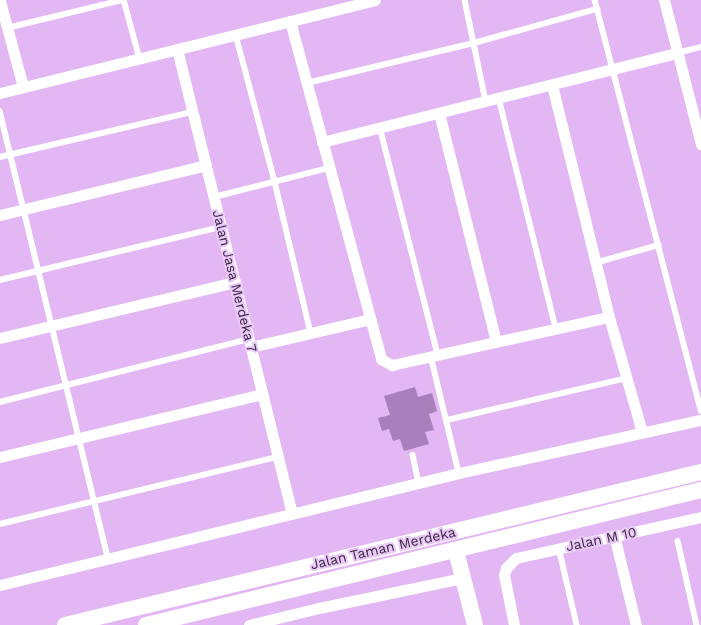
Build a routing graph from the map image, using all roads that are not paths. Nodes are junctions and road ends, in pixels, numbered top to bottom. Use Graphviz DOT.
graph roads {
  1 [pos="124,0"];
  2 [pos="375,0"];
  3 [pos="465,0"];
  4 [pos="595,0"];
  5 [pos="664,0"];
  6 [pos="0,1"];
  7 [pos="597,9"];
  8 [pos="290,21"];
  9 [pos="7,28"];
  10 [pos="236,35"];
  11 [pos="474,43"];
  12 [pos="701,47"];
  13 [pos="177,49"];
  14 [pos="677,53"];
  15 [pos="140,58"];
  16 [pos="613,70"];
  17 [pos="306,83"];
  18 [pos="552,85"];
  19 [pos="23,87"];
  20 [pos="0,93"];
  21 [pos="499,98"];
  22 [pos="486,101"];
  23 [pos="0,111"];
  24 [pos="192,112"];
  25 [pos="439,113"];
  26 [pos="380,128"];
  27 [pos="322,142"];
  28 [pos="701,144"];
  29 [pos="10,154"];
  30 [pos="0,157"];
  31 [pos="206,165"];
  32 [pos="329,168"];
  33 [pos="275,182"];
  34 [pos="214,197"];
  35 [pos="24,209"];
  36 [pos="0,215"];
  37 [pos="221,227"];
  38 [pos="658,245"];
  39 [pos="595,263"];
  40 [pos="38,271"];
  41 [pos="0,280"];
  42 [pos="235,282"];
  43 [pos="609,317"];
  44 [pos="370,319"];
  45 [pos="52,326"];
  46 [pos="556,329"];
  47 [pos="311,333"];
  48 [pos="0,338"];
  49 [pos="496,342"];
  50 [pos="250,343"];
  51 [pos="434,356"];
  52 [pos="627,378"];
  53 [pos="66,386"];
  54 [pos="263,394"];
  55 [pos="0,402"];
  56 [pos="701,411"];
  57 [pos="446,420"];
  58 [pos="701,420"];
  59 [pos="642,432"];
  60 [pos="79,438"];
  61 [pos="413,455"];
  62 [pos="0,456"];
  63 [pos="278,457"];
  64 [pos="701,472"];
  65 [pos="459,473"];
  66 [pos="419,483"];
  67 [pos="701,490"];
  68 [pos="94,502"];
  69 [pos="292,514"];
  70 [pos="701,517"];
  71 [pos="0,524"];
  72 [pos="614,535"];
  73 [pos="678,541"];
  74 [pos="559,548"];
  75 [pos="456,551"];
  76 [pos="108,558"];
  77 [pos="463,578"];
  78 [pos="0,585"];
  79 [pos="66,625"];
  80 [pos="146,625"];
  81 [pos="249,625"];
  82 [pos="475,625"];
  83 [pos="514,625"];
  84 [pos="577,625"];
  85 [pos="636,625"];
  86 [pos="697,625"];
  1 -- 9 [label="lane"];
  1 -- 15 [label="lane"];
  2 -- 8 [label="street"];
  3 -- 11 [label="lane"];
  4 -- 7 [label="lane"];
  5 -- 14 [label="street"];
  6 -- 9 [label="street"];
  7 -- 11 [label="lane"];
  7 -- 16 [label="lane"];
  8 -- 10 [label="street"];
  8 -- 17 [label="street"];
  9 -- 19 [label="street"];
  10 -- 13 [label="street"];
  10 -- 33 [label="lane"];
  11 -- 17 [label="lane"];
  11 -- 22 [label="lane"];
  12 -- 14 [label="lane"];
  13 -- 15 [label="street"];
  13 -- 24 [label="street, Jalan Jasa Merdeka 7"];
  14 -- 16 [label="street"];
  14 -- 28 [label="street"];
  15 -- 19 [label="street"];
  16 -- 18 [label="street"];
  16 -- 38 [label="lane"];
  17 -- 27 [label="street"];
  18 -- 21 [label="street"];
  18 -- 39 [label="street"];
  19 -- 20 [label="street"];
  21 -- 22 [label="street"];
  21 -- 46 [label="lane"];
  22 -- 25 [label="street"];
  23 -- 29 [label="lane"];
  24 -- 29 [label="lane"];
  24 -- 31 [label="street, Jalan Jasa Merdeka 7"];
  25 -- 26 [label="street"];
  25 -- 49 [label="street"];
  26 -- 27 [label="street"];
  26 -- 51 [label="lane"];
  27 -- 32 [label="street"];
  29 -- 30 [label="lane"];
  29 -- 35 [label="lane"];
  31 -- 34 [label="street, Jalan Jasa Merdeka 7"];
  31 -- 35 [label="street"];
  32 -- 33 [label="lane"];
  32 -- 44 [label="street"];
  33 -- 34 [label="lane"];
  33 -- 47 [label="lane"];
  34 -- 37 [label="street, Jalan Jasa Merdeka 7"];
  35 -- 36 [label="street"];
  35 -- 40 [label="lane"];
  37 -- 40 [label="lane"];
  37 -- 42 [label="street, Jalan Jasa Merdeka 7"];
  38 -- 39 [label="lane"];
  38 -- 56 [label="lane"];
  39 -- 43 [label="street"];
  40 -- 41 [label="lane"];
  40 -- 45 [label="lane"];
  42 -- 45 [label="street"];
  42 -- 50 [label="street, Jalan Jasa Merdeka 7"];
  43 -- 46 [label="street"];
  43 -- 52 [label="street"];
  44 -- 47 [label="street"];
  44 -- 51 [label="street"];
  45 -- 48 [label="street"];
  45 -- 53 [label="lane"];
  46 -- 49 [label="street"];
  47 -- 50 [label="street"];
  49 -- 51 [label="street"];
  50 -- 53 [label="lane"];
  50 -- 54 [label="street, Jalan Jasa Merdeka 7"];
  51 -- 57 [label="lane"];
  52 -- 57 [label="lane"];
  52 -- 59 [label="street"];
  53 -- 55 [label="lane"];
  53 -- 60 [label="lane"];
  54 -- 60 [label="street"];
  54 -- 63 [label="street, Jalan Jasa Merdeka 7"];
  57 -- 65 [label="lane"];
  58 -- 59 [label="street"];
  59 -- 65 [label="street"];
  60 -- 62 [label="street"];
  60 -- 68 [label="lane"];
  61 -- 66 [label="lane"];
  63 -- 68 [label="lane"];
  63 -- 69 [label="street, Jalan Jasa Merdeka 7"];
  64 -- 79 [label="main road, Jalan Taman Merdeka"];
  65 -- 66 [label="street"];
  66 -- 69 [label="street"];
  67 -- 75 [label="main road, Jalan Taman Merdeka"];
  68 -- 71 [label="lane"];
  68 -- 76 [label="lane"];
  69 -- 76 [label="street"];
  70 -- 72 [label="street, Jalan M 10"];
  72 -- 74 [label="street, Jalan M 10"];
  72 -- 85 [label="street"];
  73 -- 86 [label="lane"];
  74 -- 83 [label="street, Jalan M 10"];
  74 -- 84 [label="lane"];
  75 -- 77 [label="main road"];
  75 -- 80 [label="main road, Jalan Taman Merdeka"];
  76 -- 78 [label="street"];
  77 -- 81 [label="street"];
  77 -- 82 [label="main road"];
}
